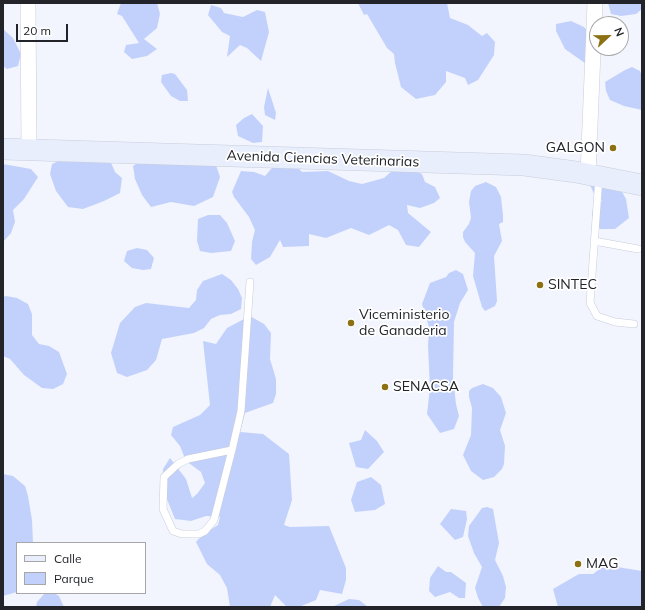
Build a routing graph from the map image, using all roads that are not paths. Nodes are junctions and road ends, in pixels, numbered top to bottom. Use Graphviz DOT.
graph roads {
  1 [pos="28,3"];
  2 [pos="595,3"];
  3 [pos="3,149"];
  4 [pos="29,149"];
  5 [pos="594,175"];
  6 [pos="642,185"];
  7 [pos="594,241"];
  8 [pos="638,249"];
  9 [pos="250,282"];
  10 [pos="634,324"];
  11 [pos="232,450"];
  1 -- 4 [label="street"];
  2 -- 5 [label="street"];
  3 -- 4 [label="main road, Avenida Ciencias Veterinarias"];
  4 -- 5 [label="main road, Avenida Ciencias Veterinarias"];
  5 -- 6 [label="main road, Avenida Ciencias Veterinarias"];
  5 -- 7 [label="lane"];
  7 -- 8 [label="lane"];
  7 -- 10 [label="lane"];
  9 -- 11 [label="lane"];
  11 -- 11 [label="lane"];
}
